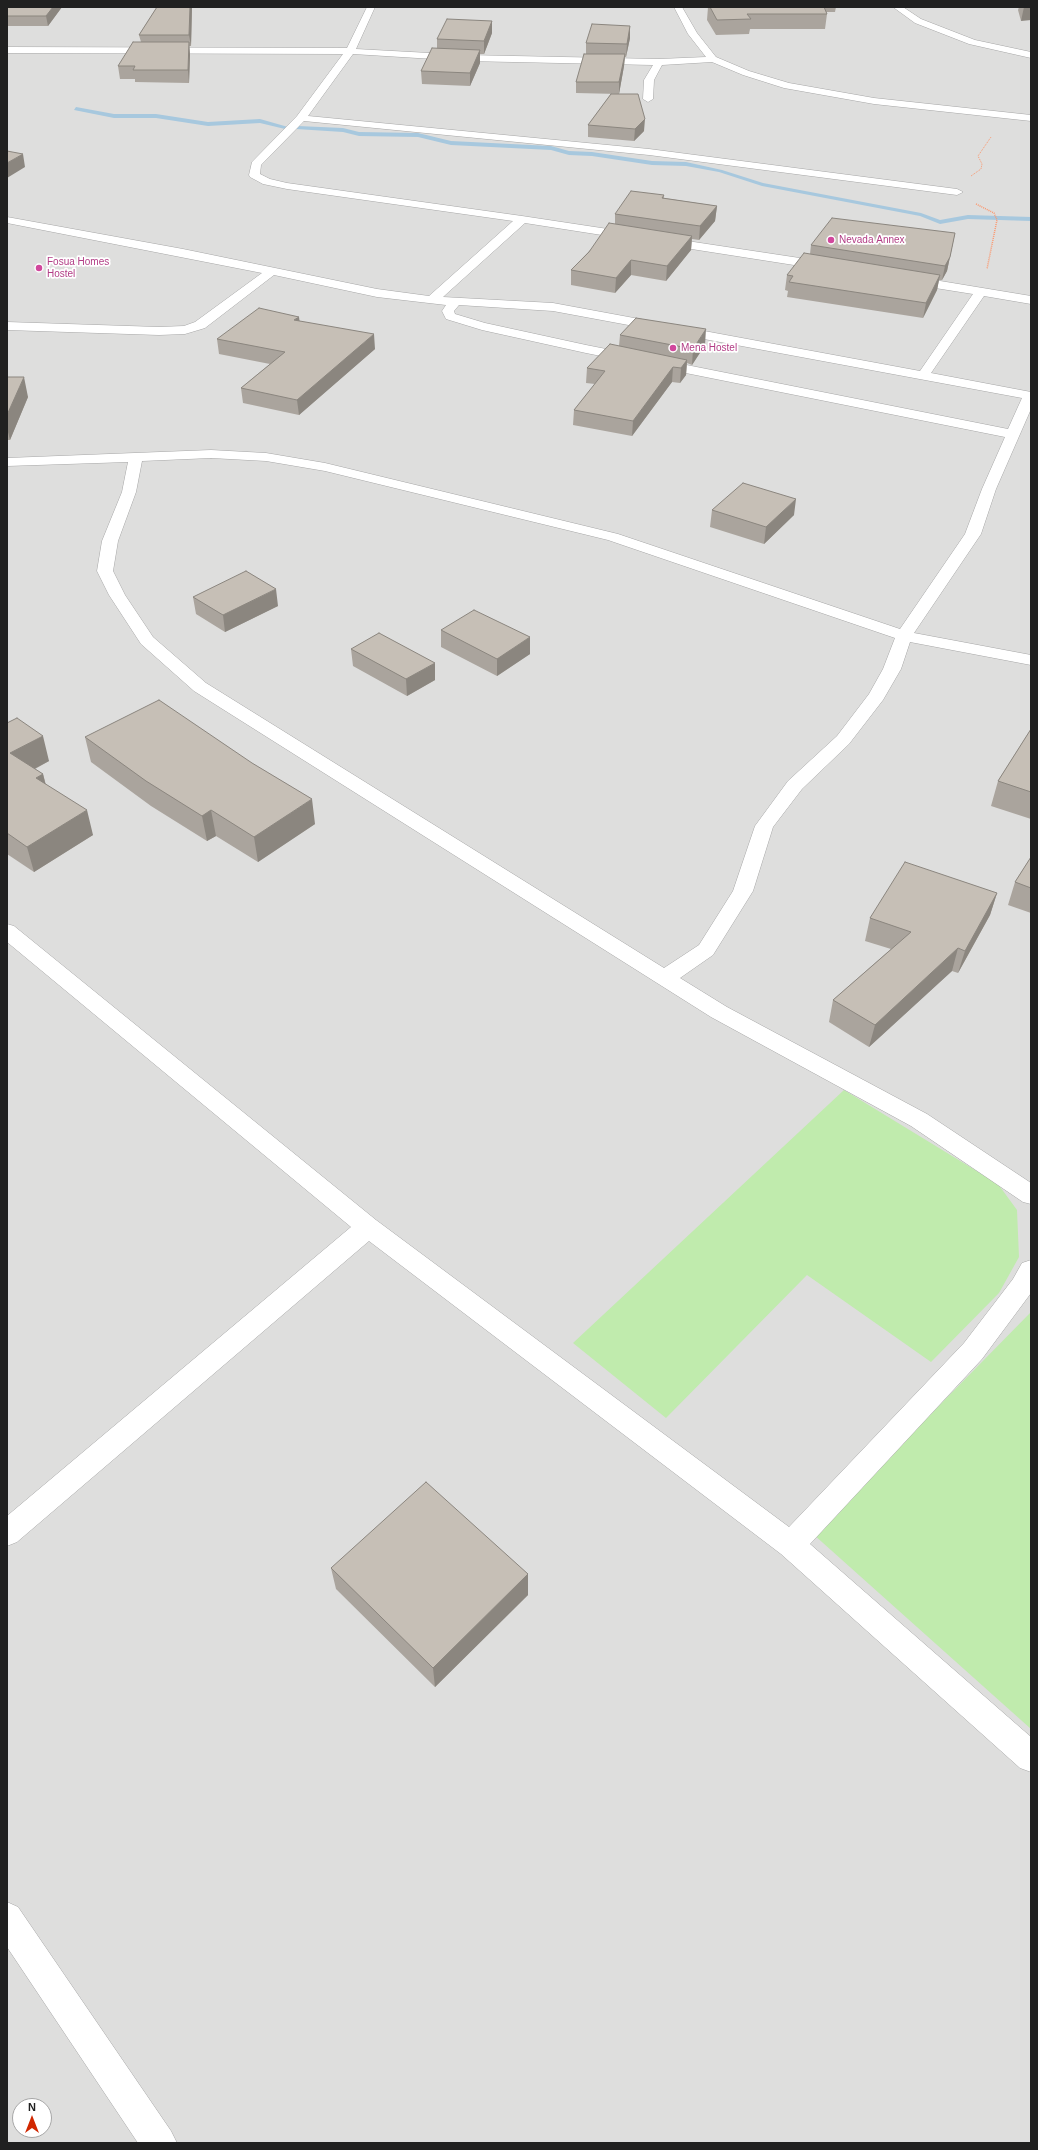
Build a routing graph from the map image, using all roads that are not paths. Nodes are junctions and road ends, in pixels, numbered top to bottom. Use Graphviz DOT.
graph roads {
  1 [pos="371,7"];
  2 [pos="678,7"];
  3 [pos="897,7"];
  4 [pos="1031,44"];
  5 [pos="986,46"];
  6 [pos="7,50"];
  7 [pos="350,51"];
  8 [pos="1031,54"];
  9 [pos="713,60"];
  10 [pos="659,62"];
  11 [pos="648,99"];
  12 [pos="301,118"];
  13 [pos="1031,118"];
  14 [pos="957,192"];
  15 [pos="522,219"];
  16 [pos="7,220"];
  17 [pos="834,268"];
  18 [pos="270,272"];
  19 [pos="896,278"];
  20 [pos="981,292"];
  21 [pos="432,300"];
  22 [pos="456,300"];
  23 [pos="1031,300"];
  24 [pos="7,326"];
  25 [pos="923,376"];
  26 [pos="1030,396"];
  27 [pos="1013,434"];
  28 [pos="136,456"];
  29 [pos="7,462"];
  30 [pos="904,636"];
  31 [pos="1031,660"];
  32 [pos="7,932"];
  33 [pos="664,978"];
  34 [pos="1031,1195"];
  35 [pos="368,1227"];
  36 [pos="1028,1282"];
  37 [pos="7,1533"];
  38 [pos="791,1545"];
  39 [pos="1031,1757"];
  40 [pos="7,1918"];
  41 [pos="159,2143"];
  1 -- 7 [label="street"];
  2 -- 9 [label="street"];
  3 -- 5 [label="street"];
  4 -- 5 [label="street"];
  5 -- 8 [label="street"];
  6 -- 7 [label="street"];
  7 -- 10 [label="street"];
  7 -- 12 [label="street"];
  9 -- 10 [label="street"];
  9 -- 13 [label="street"];
  10 -- 11 [label="street"];
  12 -- 14 [label="street"];
  12 -- 15 [label="street"];
  15 -- 17 [label="street"];
  15 -- 21 [label="street"];
  16 -- 18 [label="street"];
  18 -- 21 [label="street"];
  18 -- 24 [label="street"];
  19 -- 20 [label="street"];
  20 -- 23 [label="street"];
  20 -- 25 [label="street"];
  21 -- 22 [label="street"];
  22 -- 25 [label="street"];
  22 -- 27 [label="street"];
  25 -- 26 [label="street"];
  26 -- 27 [label="street"];
  27 -- 30 [label="street"];
  28 -- 29 [label="street"];
  28 -- 30 [label="street"];
  28 -- 33 [label="street"];
  30 -- 31 [label="street"];
  30 -- 33 [label="street"];
  32 -- 35 [label="street"];
  33 -- 34 [label="street"];
  35 -- 37 [label="street"];
  35 -- 38 [label="street"];
  36 -- 38 [label="street"];
  38 -- 39 [label="street"];
  40 -- 41 [label="street"];
}
